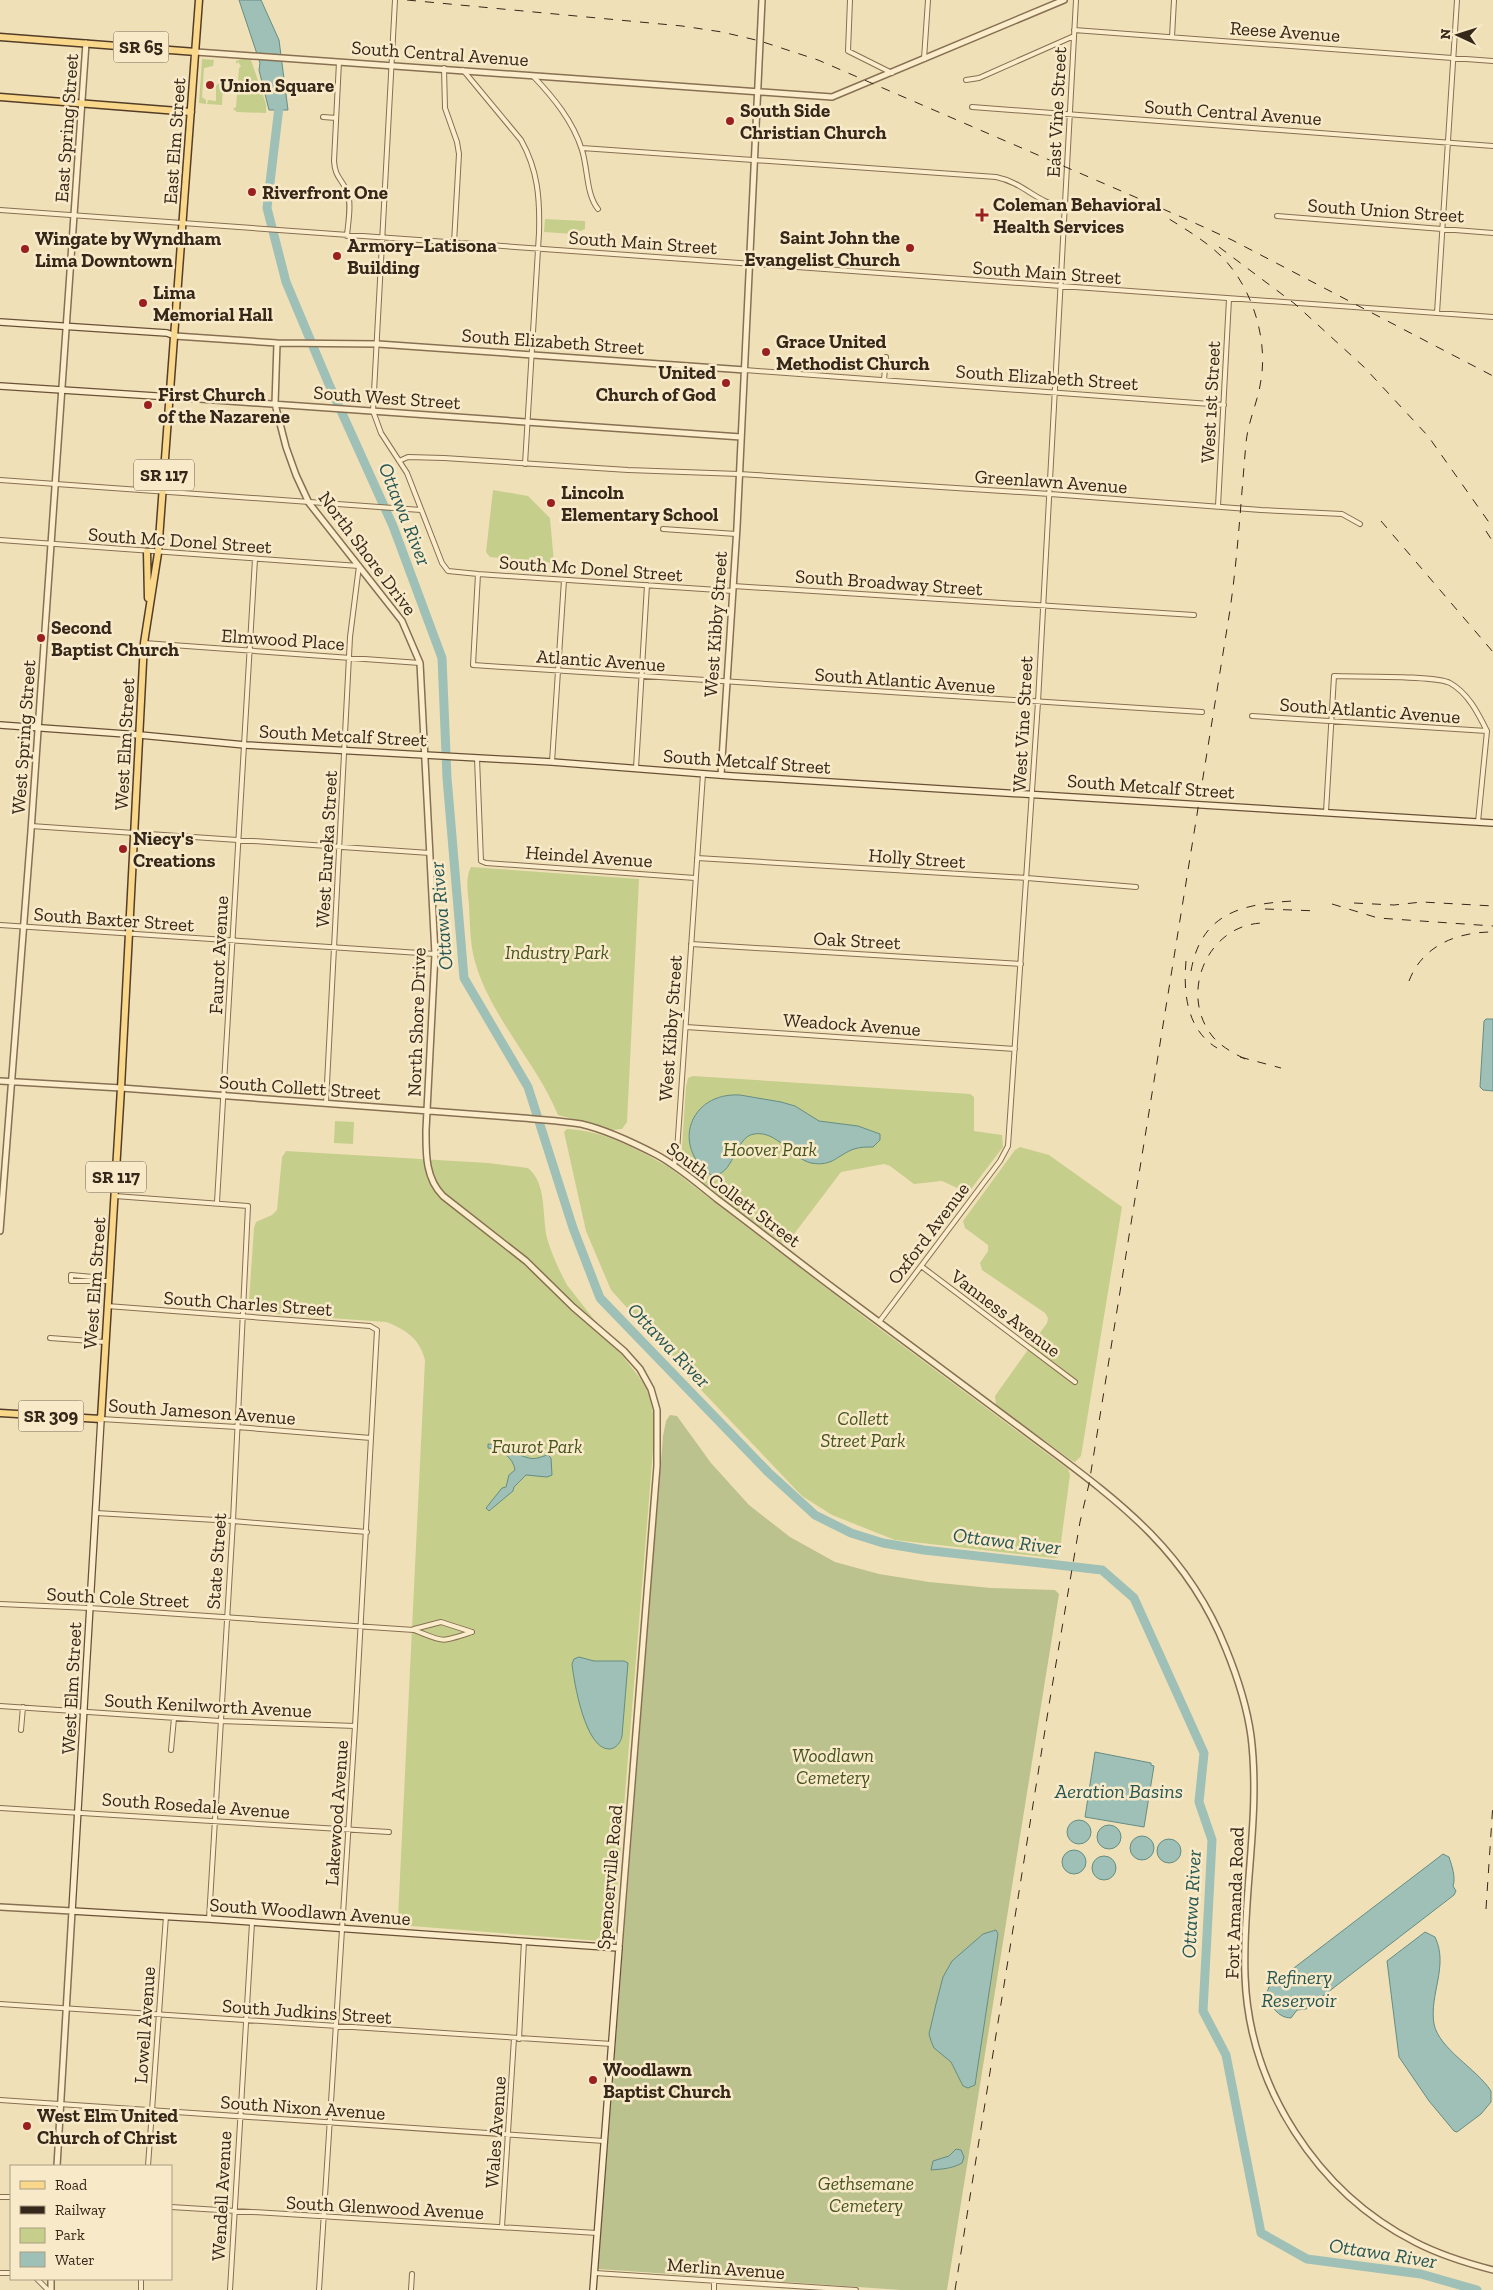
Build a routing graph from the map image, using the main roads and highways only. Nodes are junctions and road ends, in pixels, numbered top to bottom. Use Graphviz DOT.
graph roads {
  1 [pos="199,0"];
  2 [pos="0,37"];
  3 [pos="196,52"];
  4 [pos="0,98"];
  5 [pos="191,112"];
  6 [pos="183,224"];
  7 [pos="0,322"];
  8 [pos="175,336"];
  9 [pos="0,386"];
  10 [pos="171,397"];
  11 [pos="147,552"];
  12 [pos="149,603"];
  13 [pos="0,725"];
  14 [pos="140,734"];
  15 [pos="1493,823"];
  16 [pos="0,1413"];
  17 [pos="101,1419"];
  18 [pos="72,1911"];
  19 [pos="618,1948"];
  20 [pos="594,2290"];
  1 -- 3 [label="main road, East Elm Street / SR 65"];
  2 -- 3 [label="main road, South Central Avenue / SR 65"];
  3 -- 5 [label="main road, East Elm Street / SR 65"];
  4 -- 5 [label="main road"];
  5 -- 6 [label="main road, East Elm Street / SR 117"];
  6 -- 8 [label="main road, West Elm Street / SR 117"];
  7 -- 8 [label="main road, South Elizabeth Street"];
  8 -- 10 [label="main road, West Elm Street / SR 117"];
  9 -- 10 [label="main road, South West Street"];
  10 -- 12 [label="main road, West Elm Street / SR 117"];
  11 -- 12 [label="main road"];
  12 -- 14 [label="main road, West Elm Street / SR 117"];
  13 -- 14 [label="main road, South Metcalf Street"];
  14 -- 15 [label="main road, South Metcalf Street"];
  14 -- 17 [label="main road, West Elm Street / SR 117"];
  16 -- 17 [label="main road, South Jameson Avenue / SR 309"];
  17 -- 18 [label="main road, West Elm Street / SR 117"];
  18 -- 19 [label="main road, South Woodlawn Avenue"];
  19 -- 20 [label="main road, Spencerville Road"];
}
